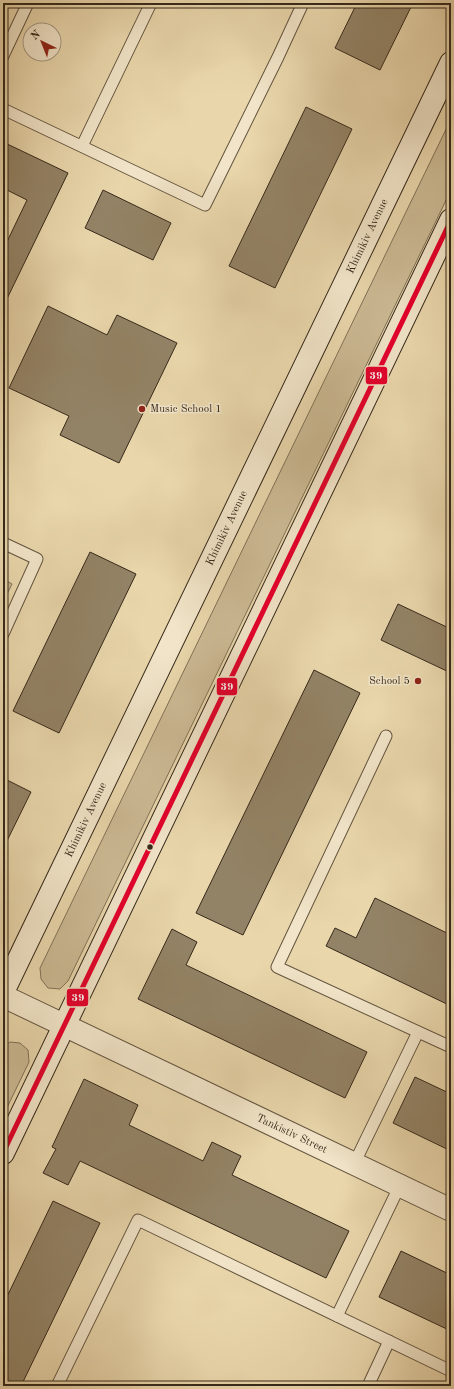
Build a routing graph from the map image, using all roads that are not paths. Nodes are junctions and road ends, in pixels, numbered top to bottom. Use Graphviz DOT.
graph roads {
  1 [pos="28,3"];
  2 [pos="151,3"];
  3 [pos="303,3"];
  4 [pos="3,56"];
  5 [pos="451,63"];
  6 [pos="3,108"];
  7 [pos="82,146"];
  8 [pos="451,220"];
  9 [pos="3,543"];
  10 [pos="3,634"];
  11 [pos="386,736"];
  12 [pos="3,992"];
  13 [pos="3,996"];
  14 [pos="64,1025"];
  15 [pos="418,1032"];
  16 [pos="451,1048"];
  17 [pos="3,1153"];
  18 [pos="354,1164"];
  19 [pos="400,1186"];
  20 [pos="451,1210"];
  21 [pos="337,1316"];
  22 [pos="389,1341"];
  23 [pos="451,1371"];
  24 [pos="58,1386"];
  25 [pos="368,1386"];
  1 -- 4 [label="lane"];
  2 -- 7 [label="lane"];
  3 -- 7 [label="lane"];
  5 -- 12 [label="main road, Khimikiv Avenue"];
  6 -- 7 [label="lane"];
  8 -- 14 [label="main road"];
  9 -- 10 [label="lane"];
  11 -- 15 [label="lane"];
  13 -- 14 [label="main road, Tankistiv Street"];
  14 -- 17 [label="main road"];
  14 -- 18 [label="main road, Tankistiv Street"];
  15 -- 16 [label="lane"];
  15 -- 18 [label="lane"];
  18 -- 19 [label="main road, Tankistiv Street"];
  19 -- 20 [label="main road, Tankistiv Street"];
  19 -- 21 [label="lane"];
  21 -- 22 [label="lane"];
  21 -- 24 [label="lane"];
  22 -- 23 [label="lane"];
  22 -- 25 [label="lane"];
}
